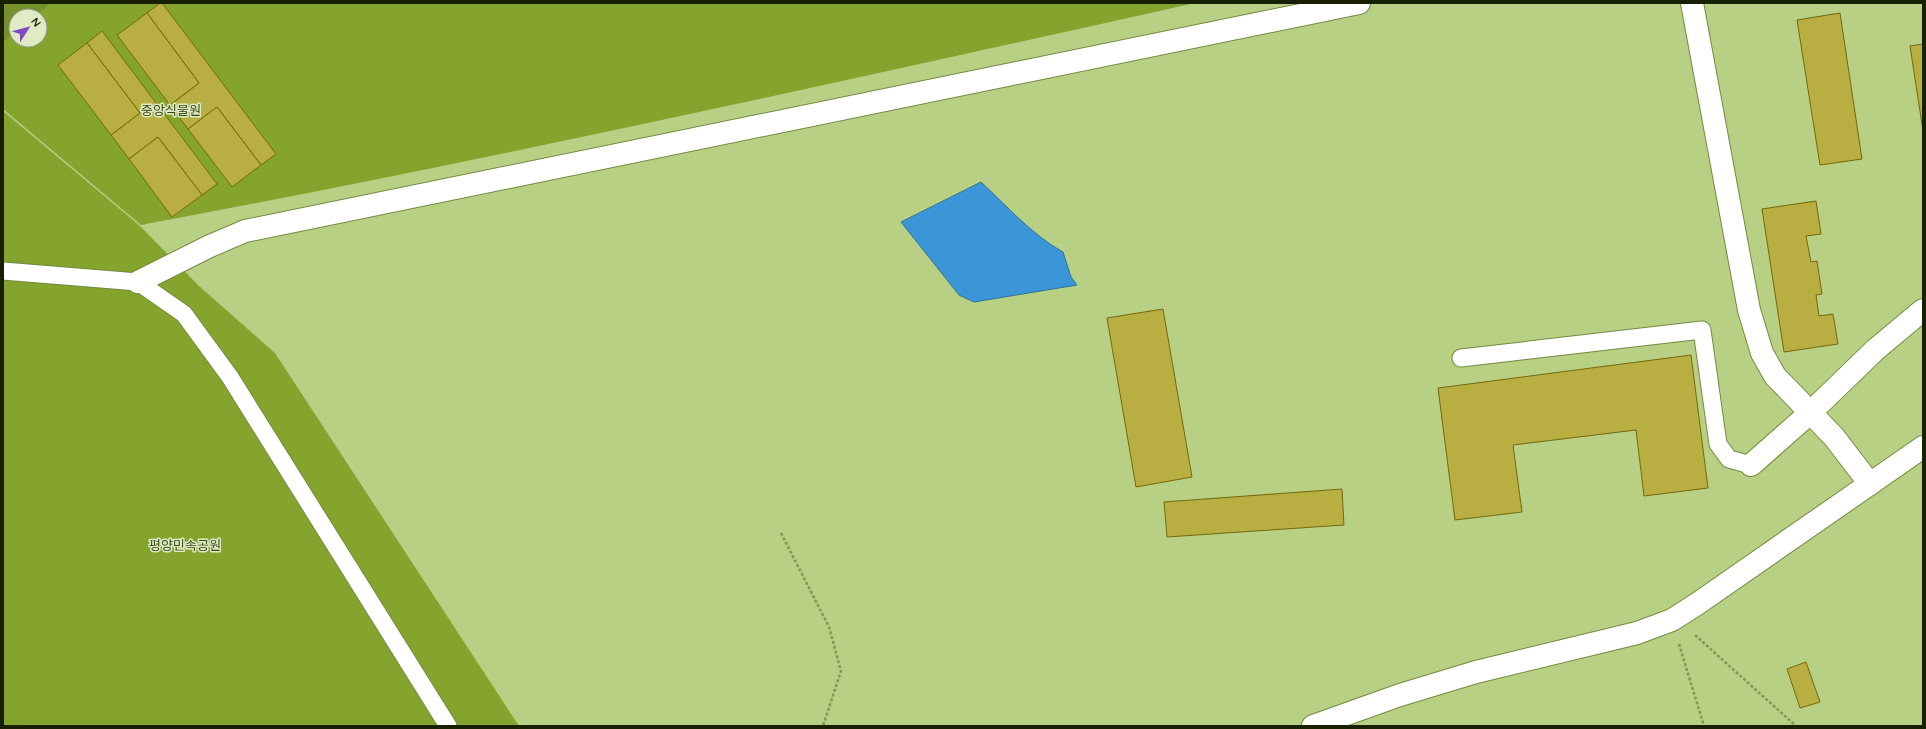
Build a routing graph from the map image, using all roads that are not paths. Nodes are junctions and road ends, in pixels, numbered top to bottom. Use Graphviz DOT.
graph roads {
  1 [pos="1359,3"];
  2 [pos="1692,3"];
  3 [pos="3,271"];
  4 [pos="138,282"];
  5 [pos="1923,310"];
  6 [pos="1461,358"];
  7 [pos="1811,412"];
  8 [pos="1923,447"];
  9 [pos="1751,465"];
  10 [pos="1870,484"];
  11 [pos="448,726"];
  12 [pos="1313,726"];
  1 -- 4 [label="street"];
  2 -- 7 [label="street"];
  3 -- 4 [label="lane"];
  4 -- 11 [label="lane"];
  5 -- 7 [label="street"];
  6 -- 9 [label="lane"];
  7 -- 9 [label="street"];
  7 -- 10 [label="street"];
  8 -- 10 [label="street"];
  10 -- 12 [label="street"];
}
